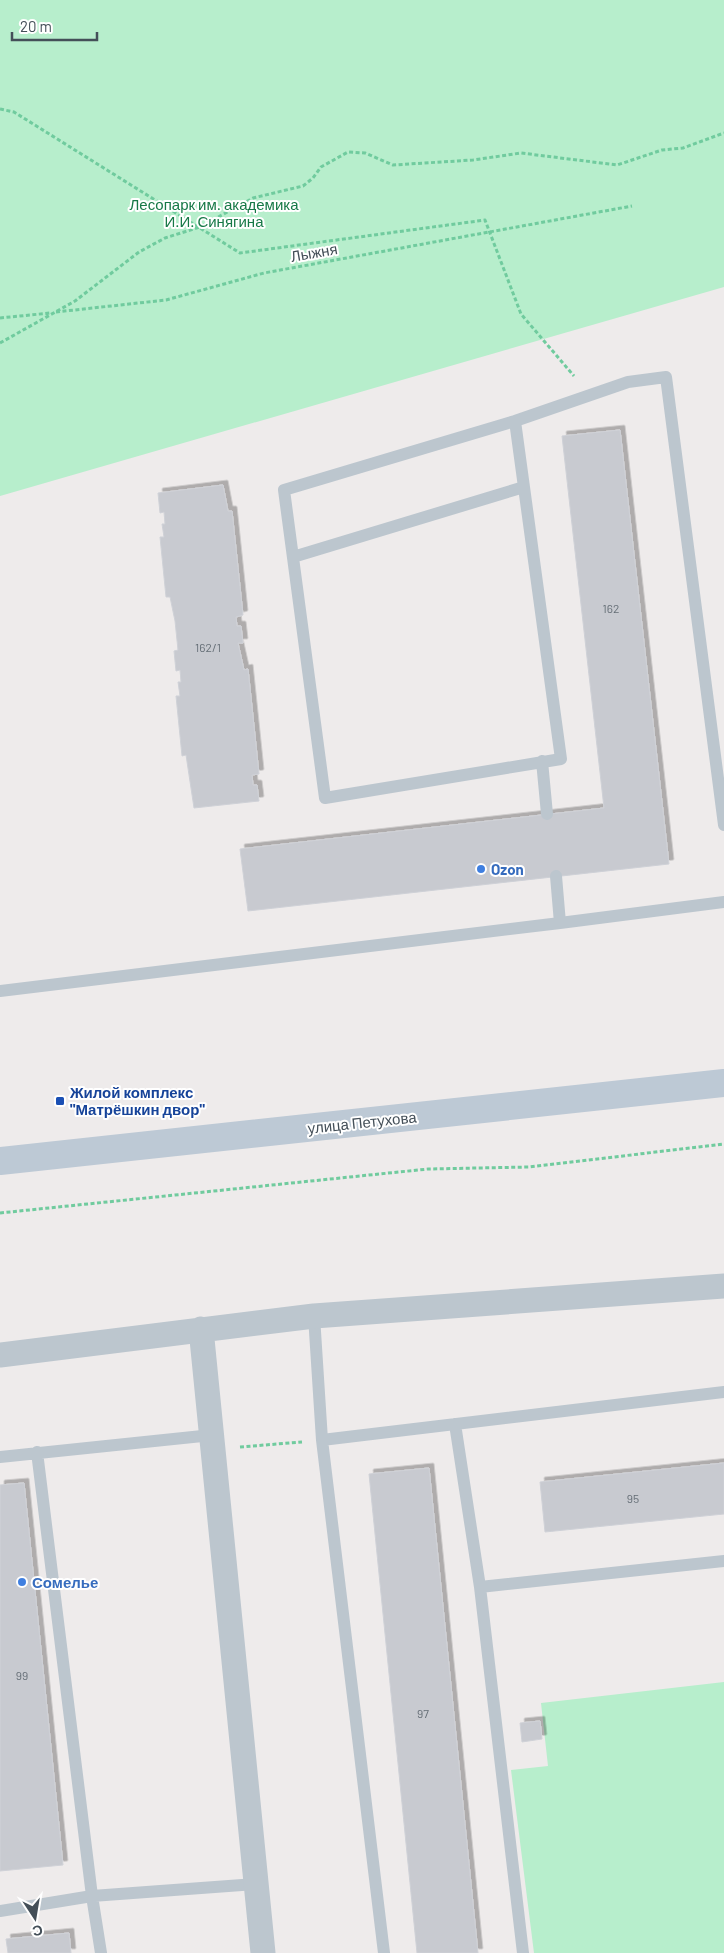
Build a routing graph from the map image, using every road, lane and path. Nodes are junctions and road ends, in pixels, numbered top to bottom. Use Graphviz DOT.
graph roads {
  1 [pos="0,109"];
  2 [pos="724,133"];
  3 [pos="632,206"];
  4 [pos="200,228"];
  5 [pos="490,232"];
  6 [pos="52,312"];
  7 [pos="0,318"];
  8 [pos="0,343"];
  9 [pos="574,376"];
  10 [pos="515,421"];
  11 [pos="524,487"];
  12 [pos="293,558"];
  13 [pos="542,761"];
  14 [pos="548,814"];
  15 [pos="724,825"];
  16 [pos="556,876"];
  17 [pos="724,902"];
  18 [pos="560,922"];
  19 [pos="0,991"];
  20 [pos="724,1083"];
  21 [pos="724,1144"];
  22 [pos="0,1162"];
  23 [pos="0,1213"];
  24 [pos="724,1286"];
  25 [pos="314,1316"];
  26 [pos="201,1329"];
  27 [pos="0,1355"];
  28 [pos="724,1392"];
  29 [pos="455,1424"];
  30 [pos="212,1435"];
  31 [pos="322,1440"];
  32 [pos="37,1452"];
  33 [pos="0,1457"];
  34 [pos="724,1561"];
  35 [pos="480,1587"];
  36 [pos="256,1884"];
  37 [pos="92,1896"];
  38 [pos="0,1911"];
  39 [pos="101,1953"];
  40 [pos="263,1953"];
  41 [pos="384,1953"];
  42 [pos="523,1953"];
  1 -- 4 [label="path"];
  2 -- 4 [label="path"];
  3 -- 5 [label="path, Лыжня"];
  4 -- 5 [label="path"];
  4 -- 6 [label="path"];
  5 -- 6 [label="path, Лыжня"];
  5 -- 9 [label="path"];
  6 -- 7 [label="path, Лыжня"];
  6 -- 8 [label="path"];
  10 -- 11 [label="lane"];
  10 -- 12 [label="lane"];
  10 -- 15 [label="lane"];
  11 -- 12 [label="lane"];
  11 -- 13 [label="lane"];
  12 -- 13 [label="lane"];
  13 -- 14 [label="lane"];
  16 -- 18 [label="lane"];
  17 -- 18 [label="lane"];
  18 -- 19 [label="lane"];
  20 -- 22 [label="street, улица Петухова"];
  21 -- 23 [label="path"];
  24 -- 25 [label="street"];
  25 -- 26 [label="street"];
  25 -- 31 [label="lane"];
  26 -- 27 [label="street"];
  26 -- 30 [label="street"];
  28 -- 29 [label="lane"];
  29 -- 31 [label="lane"];
  29 -- 35 [label="lane"];
  30 -- 31 [label="path"];
  30 -- 32 [label="lane"];
  30 -- 36 [label="street"];
  31 -- 41 [label="lane"];
  32 -- 33 [label="lane"];
  32 -- 37 [label="lane"];
  34 -- 35 [label="lane"];
  35 -- 42 [label="lane"];
  36 -- 37 [label="lane"];
  36 -- 40 [label="street"];
  37 -- 38 [label="lane"];
  37 -- 39 [label="lane"];
}
